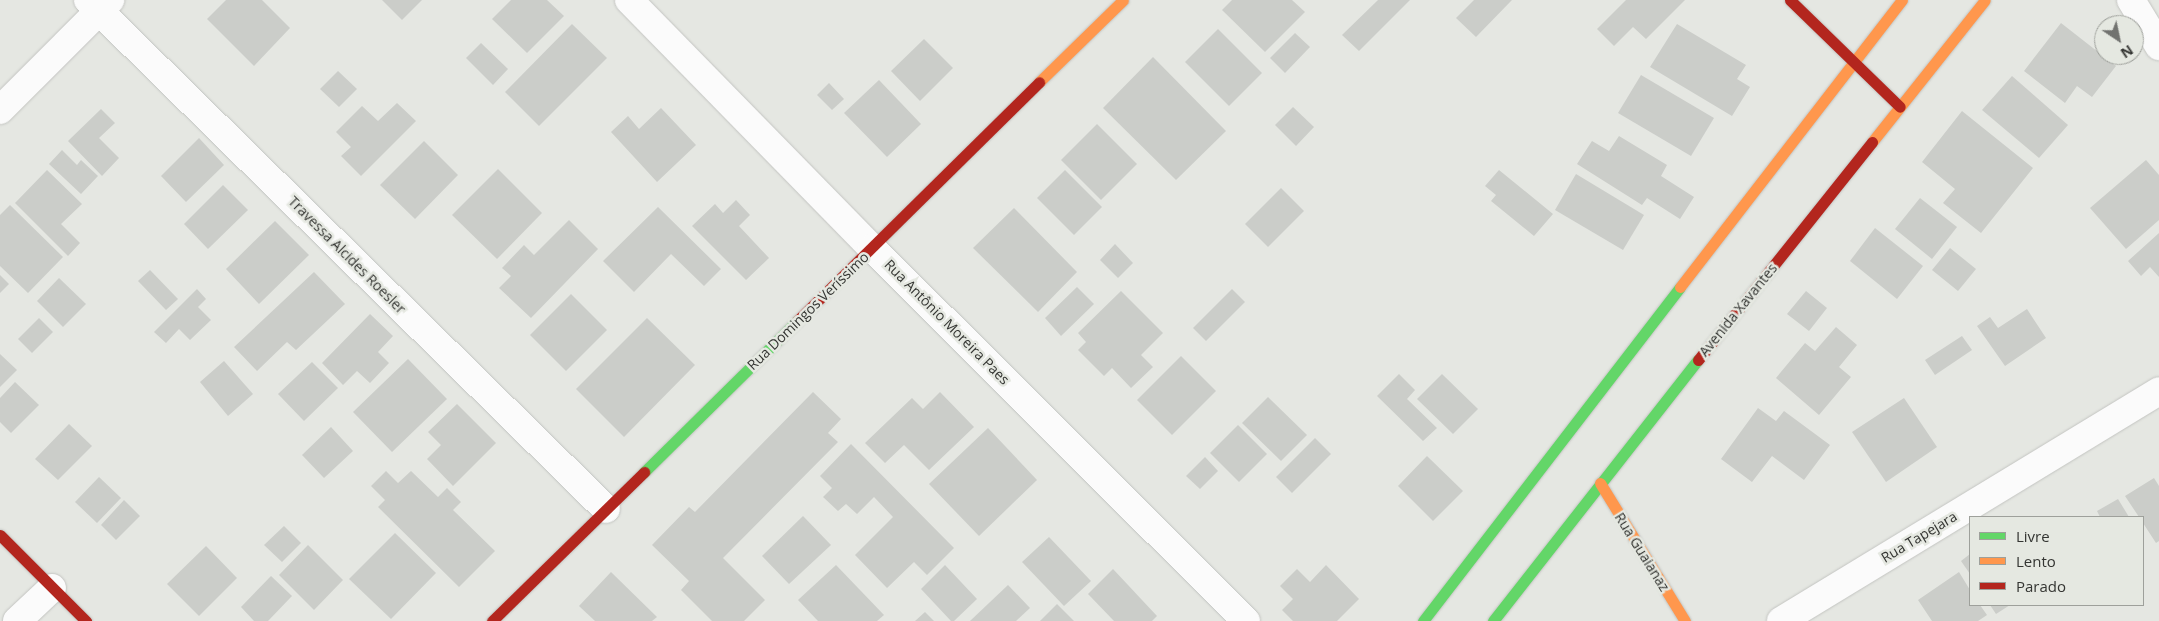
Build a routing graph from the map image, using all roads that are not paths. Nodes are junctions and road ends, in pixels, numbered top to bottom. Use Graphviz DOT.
graph roads {
  1 [pos="629,0"];
  2 [pos="1123,0"];
  3 [pos="1790,0"];
  4 [pos="1902,0"];
  5 [pos="1985,0"];
  6 [pos="2131,0"];
  7 [pos="99,4"];
  8 [pos="2159,46"];
  9 [pos="1854,63"];
  10 [pos="1900,106"];
  11 [pos="0,110"];
  12 [pos="872,248"];
  13 [pos="2159,391"];
  14 [pos="1600,483"];
  15 [pos="606,509"];
  16 [pos="0,535"];
  17 [pos="52,588"];
  18 [pos="17,621"];
  19 [pos="86,621"];
  20 [pos="492,621"];
  21 [pos="1246,621"];
  22 [pos="1423,621"];
  23 [pos="1493,621"];
  24 [pos="1685,621"];
  25 [pos="1781,621"];
  1 -- 12 [label="street, Rua Antônio Moreira Paes"];
  2 -- 12 [label="main road, Rua Domingos Veríssimo"];
  3 -- 9 [label="main road"];
  4 -- 9 [label="main road"];
  5 -- 10 [label="main road, Avenida Xavantes"];
  6 -- 8 [label="street"];
  7 -- 11 [label="street"];
  7 -- 15 [label="street, Travessa Alcides Roesler"];
  9 -- 10 [label="main road"];
  9 -- 22 [label="main road"];
  10 -- 14 [label="main road, Avenida Xavantes"];
  12 -- 15 [label="main road, Rua Domingos Veríssimo"];
  12 -- 21 [label="street, Rua Antônio Moreira Paes"];
  13 -- 25 [label="street, Rua Tapejara"];
  14 -- 23 [label="main road, Avenida Xavantes"];
  14 -- 24 [label="main road, Rua Guaianaz"];
  15 -- 20 [label="main road, Rua Domingos Veríssimo"];
  16 -- 17 [label="main road"];
  17 -- 18 [label="street"];
  17 -- 19 [label="main road"];
}
